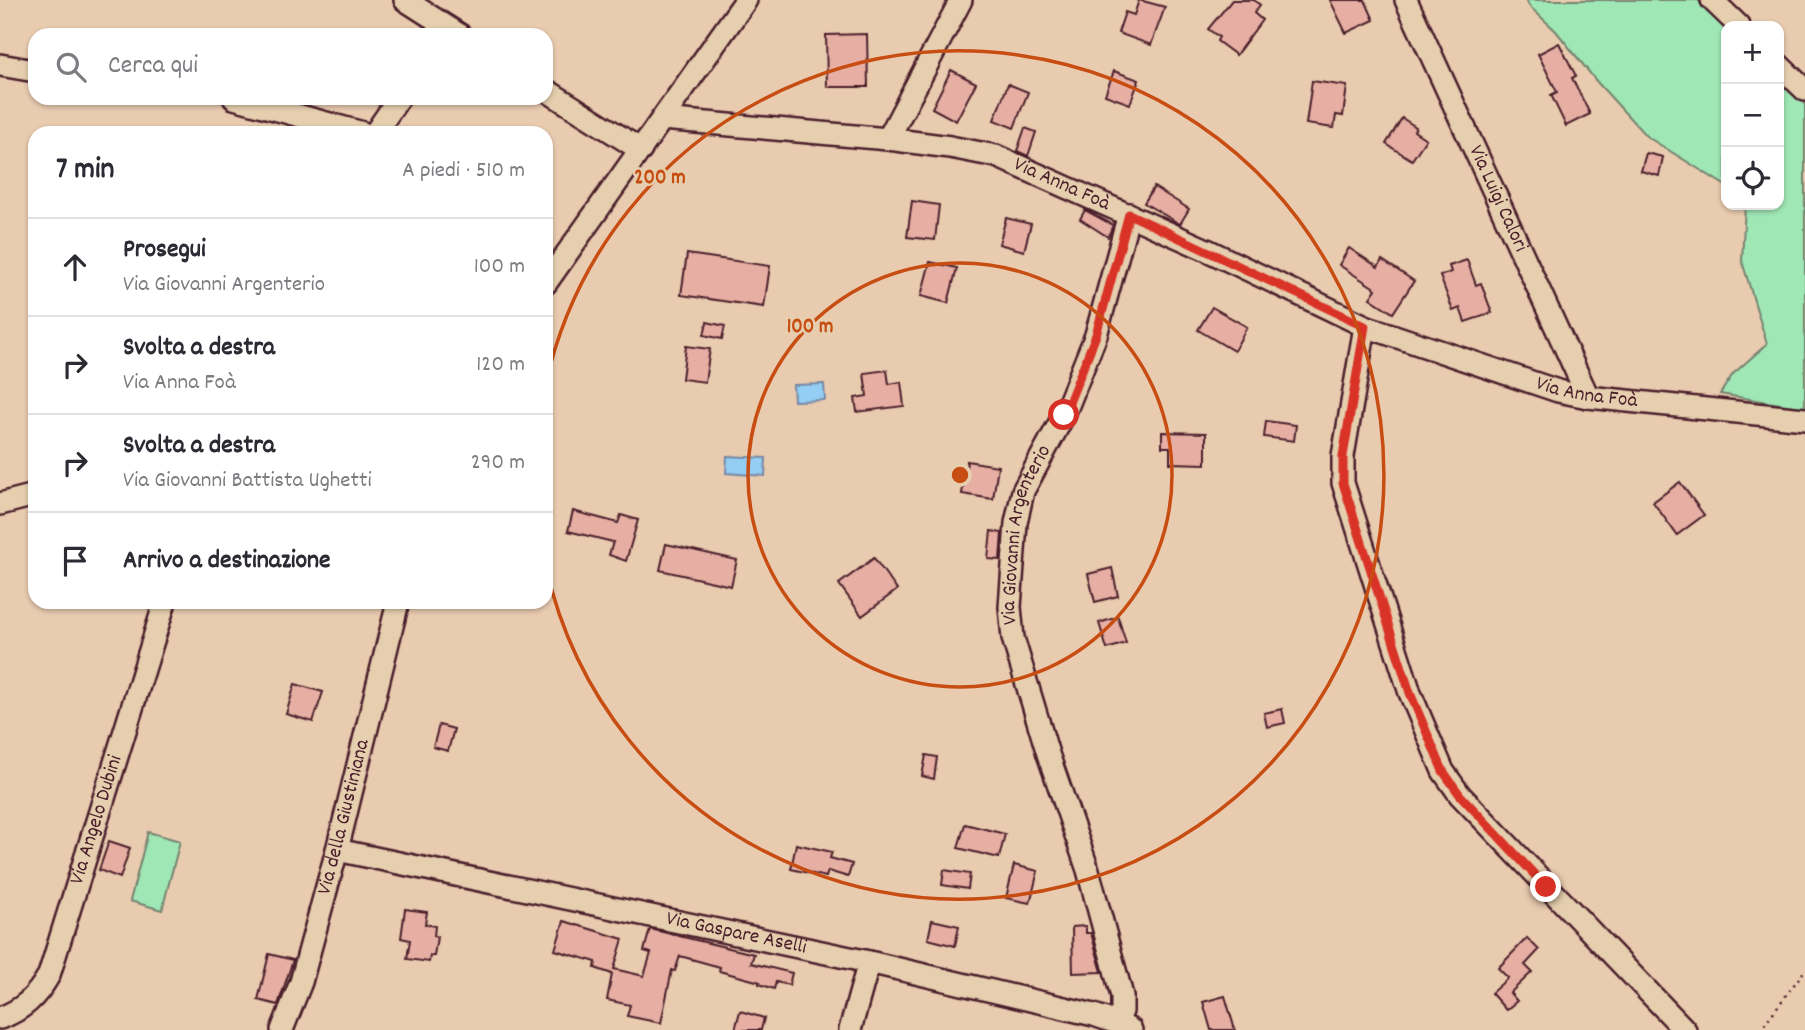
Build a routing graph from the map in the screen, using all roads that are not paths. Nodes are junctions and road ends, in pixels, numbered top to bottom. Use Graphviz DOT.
graph roads {
  1 [pos="405,0"];
  2 [pos="746,0"];
  3 [pos="961,0"];
  4 [pos="1406,0"];
  5 [pos="1712,0"];
  6 [pos="1734,21"];
  7 [pos="444,28"];
  8 [pos="0,65"];
  9 [pos="28,70"];
  10 [pos="1784,70"];
  11 [pos="1805,90"];
  12 [pos="553,94"];
  13 [pos="265,105"];
  14 [pos="394,105"];
  15 [pos="662,119"];
  16 [pos="338,126"];
  17 [pos="380,126"];
  18 [pos="888,139"];
  19 [pos="640,150"];
  20 [pos="1129,214"];
  21 [pos="553,273"];
  22 [pos="1365,326"];
  23 [pos="1588,397"];
  24 [pos="1805,419"];
  25 [pos="28,497"];
  26 [pos="0,504"];
  27 [pos="163,609"];
  28 [pos="396,609"];
  29 [pos="337,850"];
  30 [pos="869,962"];
  31 [pos="0,1018"];
  32 [pos="1124,1026"];
  33 [pos="282,1030"];
  34 [pos="850,1030"];
  35 [pos="1685,1030"];
  1 -- 7 [label="street"];
  2 -- 15 [label="street"];
  3 -- 18 [label="street"];
  4 -- 23 [label="street, Via Luigi Calori"];
  5 -- 6 [label="street"];
  8 -- 9 [label="street"];
  10 -- 11 [label="street"];
  12 -- 19 [label="street"];
  13 -- 16 [label="street"];
  14 -- 17 [label="street"];
  15 -- 18 [label="street, Via Anna Foà"];
  15 -- 19 [label="street"];
  18 -- 20 [label="street, Via Anna Foà"];
  19 -- 21 [label="street"];
  20 -- 22 [label="street, Via Anna Foà"];
  20 -- 32 [label="street, Via Giovanni Argenterio"];
  22 -- 23 [label="street, Via Anna Foà"];
  22 -- 35 [label="street"];
  23 -- 24 [label="street, Via Anna Foà"];
  25 -- 26 [label="street"];
  27 -- 31 [label="street, Via Angelo Dubini"];
  28 -- 29 [label="street, Via della Giustiniana"];
  29 -- 30 [label="street, Via Gaspare Aselli"];
  29 -- 33 [label="street, Via della Giustiniana"];
  30 -- 32 [label="street, Via Gaspare Aselli"];
  30 -- 34 [label="street"];
}
